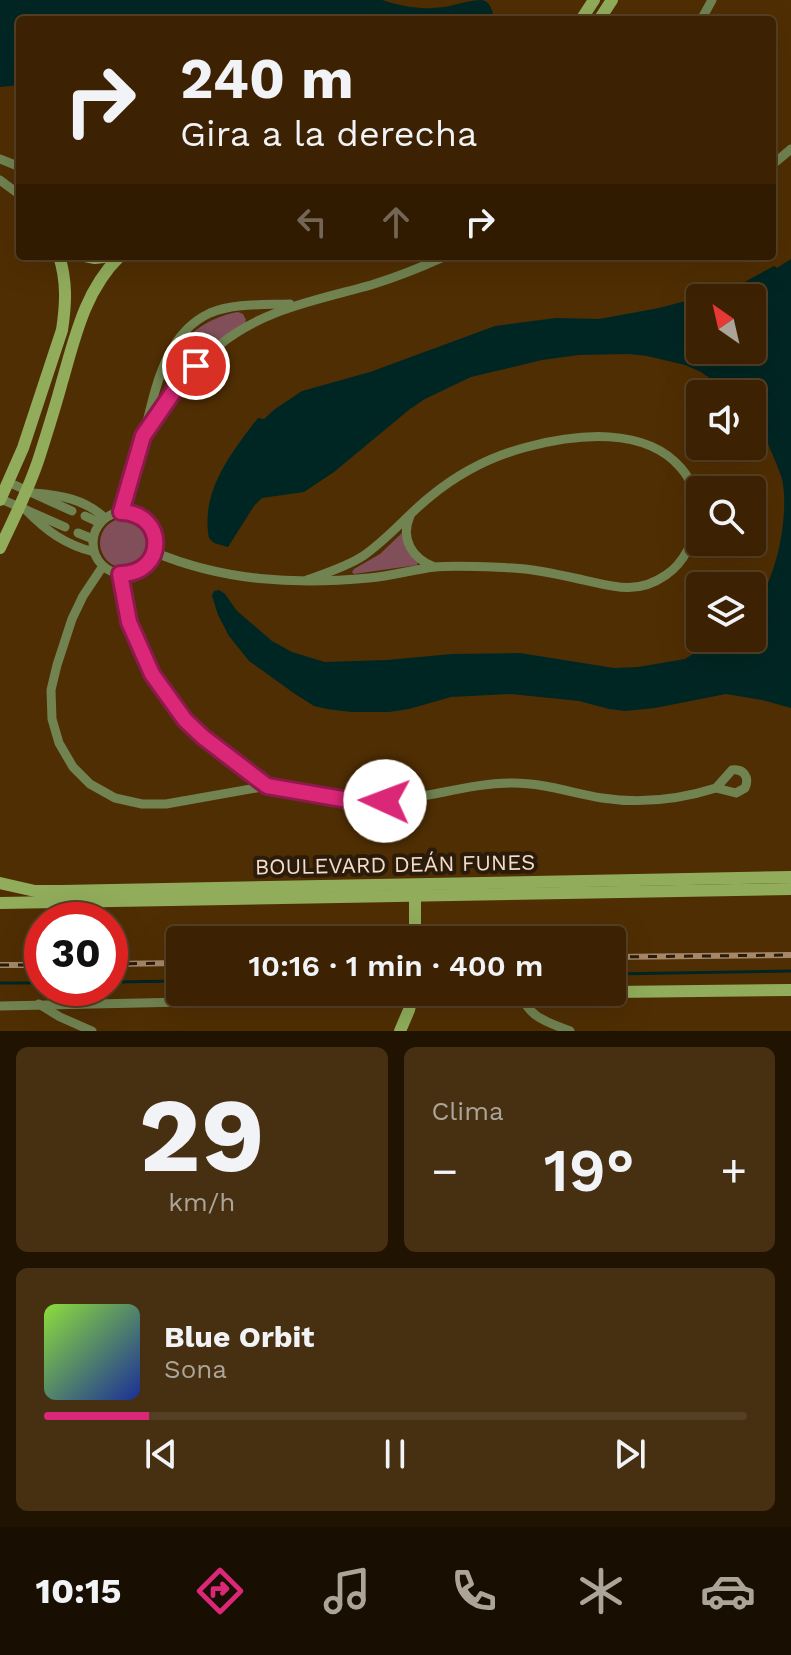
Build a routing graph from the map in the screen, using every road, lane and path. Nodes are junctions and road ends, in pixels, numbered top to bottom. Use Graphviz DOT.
graph roads {
  1 [pos="60,260"];
  2 [pos="116,260"];
  3 [pos="437,260"];
  4 [pos="295,304"];
  5 [pos="243,306"];
  6 [pos="249,325"];
  7 [pos="160,375"];
  8 [pos="176,388"];
  9 [pos="143,436"];
  10 [pos="8,482"];
  11 [pos="30,492"];
  12 [pos="0,500"];
  13 [pos="58,505"];
  14 [pos="23,509"];
  15 [pos="72,511"];
  16 [pos="121,512"];
  17 [pos="412,512"];
  18 [pos="85,516"];
  19 [pos="103,520"];
  20 [pos="51,521"];
  21 [pos="65,527"];
  22 [pos="78,533"];
  23 [pos="93,539"];
  24 [pos="0,548"];
  25 [pos="94,552"];
  26 [pos="154,552"];
  27 [pos="103,566"];
  28 [pos="434,567"];
  29 [pos="120,574"];
  30 [pos="307,580"];
  31 [pos="267,786"];
  32 [pos="716,788"];
  33 [pos="791,877"];
  34 [pos="0,883"];
  35 [pos="791,889"];
  36 [pos="415,890"];
  37 [pos="0,903"];
  38 [pos="415,926"];
  39 [pos="791,990"];
  40 [pos="626,992"];
  41 [pos="166,1001"];
  42 [pos="128,1002"];
  43 [pos="24,1005"];
  44 [pos="0,1006"];
  45 [pos="42,1006"];
  46 [pos="409,1006"];
  47 [pos="526,1006"];
  48 [pos="92,1031"];
  49 [pos="400,1031"];
  50 [pos="570,1031"];
  1 -- 10 [label="main road"];
  2 -- 11 [label="main road"];
  3 -- 4 [label="street"];
  4 -- 5 [label="street"];
  4 -- 6 [label="street"];
  5 -- 6 [label="street"];
  5 -- 7 [label="street"];
  6 -- 8 [label="street"];
  7 -- 8 [label="street"];
  7 -- 9 [label="street"];
  8 -- 9 [label="street"];
  9 -- 16 [label="street"];
  10 -- 11 [label="street"];
  10 -- 12 [label="main road"];
  11 -- 13 [label="street"];
  11 -- 14 [label="main road"];
  11 -- 19 [label="street"];
  12 -- 14 [label="street"];
  13 -- 15 [label="street"];
  13 -- 20 [label="street"];
  14 -- 20 [label="street"];
  14 -- 24 [label="main road"];
  14 -- 25 [label="street"];
  16 -- 19 [label="street"];
  16 -- 26 [label="street"];
  17 -- 28 [label="street"];
  17 -- 28 [label="street"];
  17 -- 30 [label="street"];
  18 -- 19 [label="street"];
  19 -- 23 [label="street"];
  20 -- 21 [label="street"];
  22 -- 23 [label="street"];
  23 -- 25 [label="street"];
  25 -- 27 [label="street"];
  26 -- 29 [label="street"];
  26 -- 30 [label="street"];
  27 -- 29 [label="street"];
  27 -- 31 [label="street"];
  28 -- 30 [label="street"];
  29 -- 31 [label="street"];
  31 -- 32 [label="street"];
  33 -- 36 [label="main road, BOULEVARD DEÁN FUNES"];
  34 -- 36 [label="main road, BOULEVARD DEÁN FUNES"];
  35 -- 36 [label="main road, BOULEVARD DEÁN FUNES"];
  36 -- 37 [label="main road, BOULEVARD DEÁN FUNES"];
  36 -- 38 [label="main road"];
  39 -- 40 [label="main road"];
  41 -- 42 [label="street"];
  43 -- 44 [label="street"];
  45 -- 48 [label="street"];
  46 -- 49 [label="main road"];
  47 -- 50 [label="street"];
}
